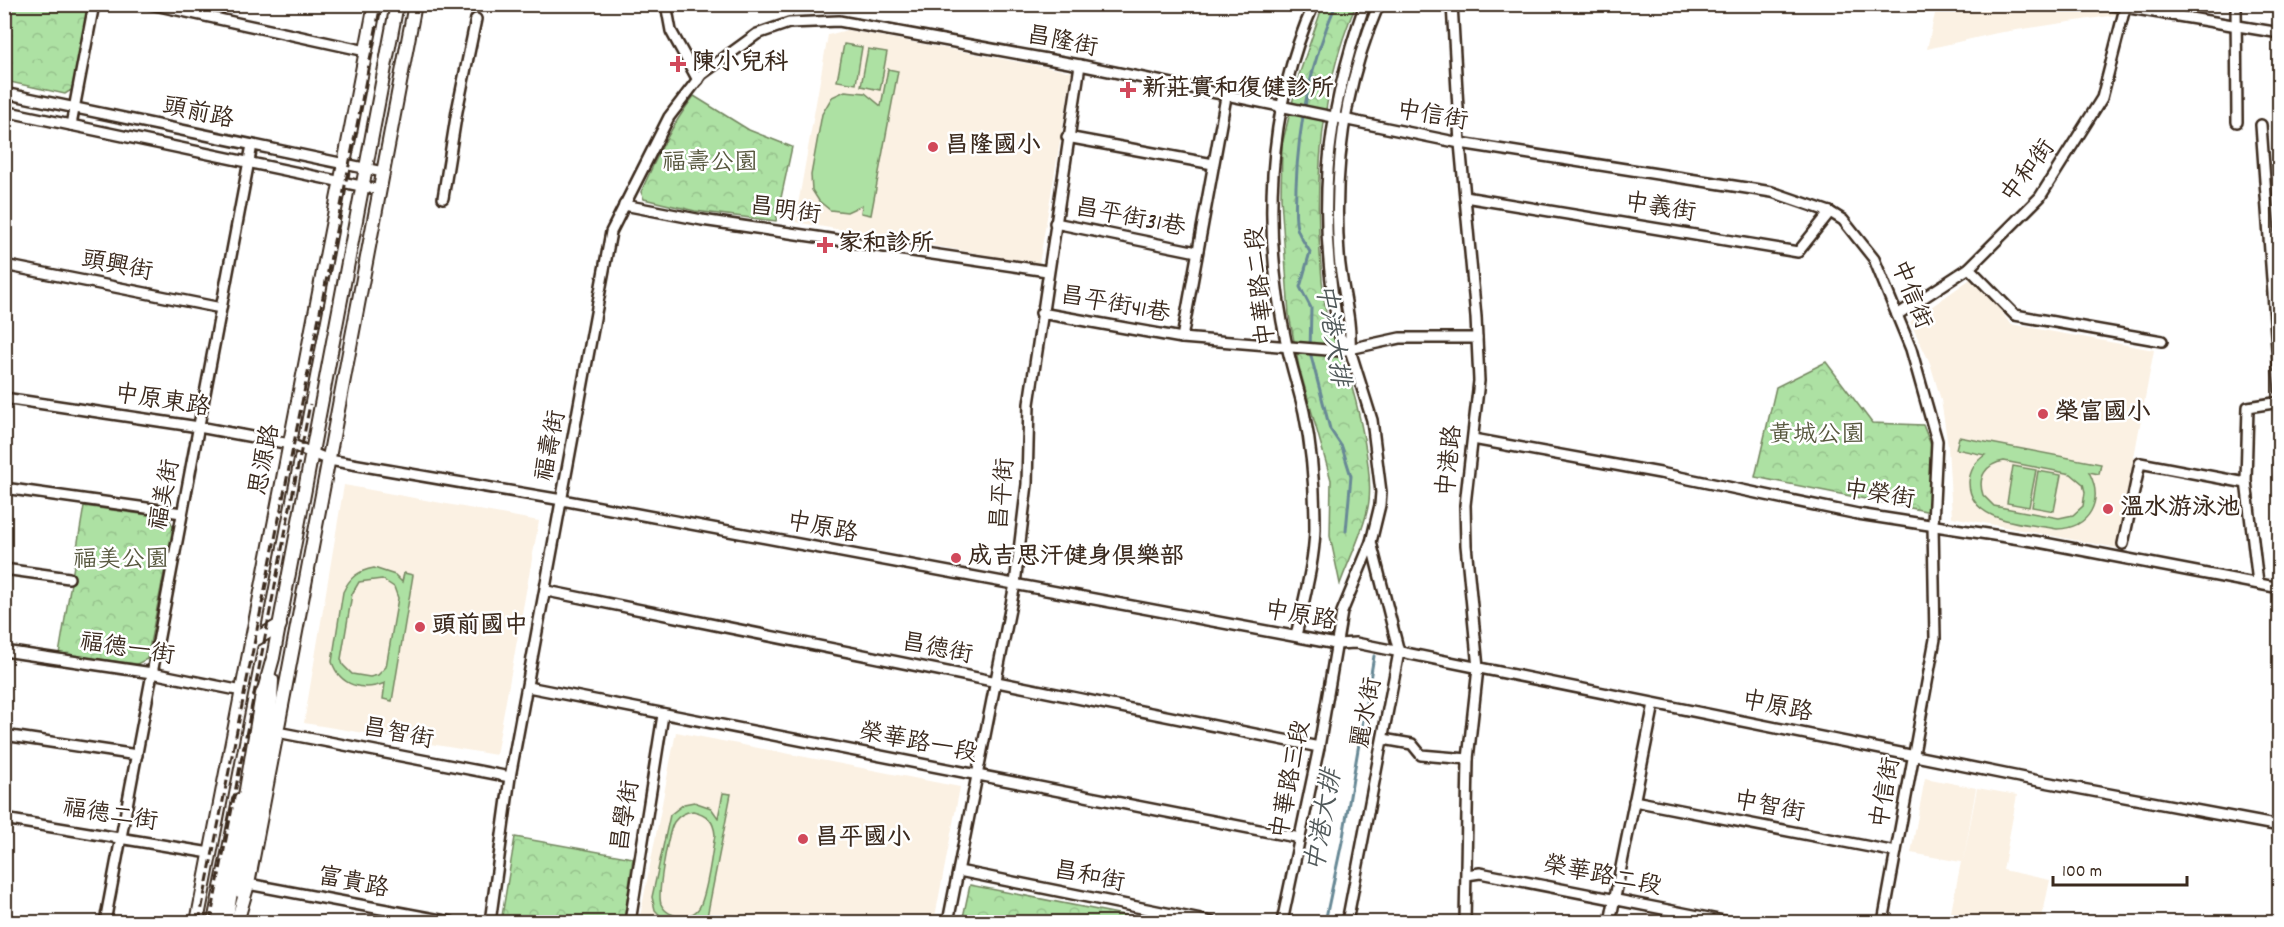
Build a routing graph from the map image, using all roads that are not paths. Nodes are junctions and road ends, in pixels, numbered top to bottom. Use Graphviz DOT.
graph roads {
  1 [pos="94,4"];
  2 [pos="150,4"];
  3 [pos="375,4"];
  4 [pos="397,4"];
  5 [pos="414,4"];
  6 [pos="666,4"];
  7 [pos="1314,4"];
  8 [pos="1452,4"];
  9 [pos="2106,4"];
  10 [pos="2236,4"];
  11 [pos="1372,6"];
  12 [pos="2126,6"];
  13 [pos="476,19"];
  14 [pos="2236,27"];
  15 [pos="2280,33"];
  16 [pos="366,51"];
  17 [pos="1080,65"];
  18 [pos="698,80"];
  19 [pos="4,93"];
  20 [pos="1226,97"];
  21 [pos="74,108"];
  22 [pos="1282,108"];
  23 [pos="4,111"];
  24 [pos="1320,116"];
  25 [pos="1334,118"];
  26 [pos="1345,121"];
  27 [pos="2237,122"];
  28 [pos="71,124"];
  29 [pos="2261,125"];
  30 [pos="1067,137"];
  31 [pos="1460,143"];
  32 [pos="252,145"];
  33 [pos="248,162"];
  34 [pos="345,164"];
  35 [pos="1213,164"];
  36 [pos="366,168"];
  37 [pos="383,172"];
  38 [pos="341,182"];
  39 [pos="362,186"];
  40 [pos="380,190"];
  41 [pos="1465,197"];
  42 [pos="443,198"];
  43 [pos="624,205"];
  44 [pos="1830,212"];
  45 [pos="1055,224"];
  46 [pos="1197,252"];
  47 [pos="4,265"];
  48 [pos="1969,268"];
  49 [pos="1047,271"];
  50 [pos="221,308"];
  51 [pos="1041,313"];
  52 [pos="1897,315"];
  53 [pos="1182,338"];
  54 [pos="1477,338"];
  55 [pos="2162,341"];
  56 [pos="1292,347"];
  57 [pos="1345,350"];
  58 [pos="2280,391"];
  59 [pos="4,398"];
  60 [pos="2280,402"];
  61 [pos="199,427"];
  62 [pos="1473,439"];
  63 [pos="290,444"];
  64 [pos="312,452"];
  65 [pos="329,460"];
  66 [pos="2246,483"];
  67 [pos="4,488"];
  68 [pos="562,500"];
  69 [pos="182,513"];
  70 [pos="1933,524"];
  71 [pos="1371,542"];
  72 [pos="2123,544"];
  73 [pos="4,569"];
  74 [pos="69,578"];
  75 [pos="1015,584"];
  76 [pos="2258,584"];
  77 [pos="2280,588"];
  78 [pos="547,591"];
  79 [pos="280,625"];
  80 [pos="1296,636"];
  81 [pos="252,642"];
  82 [pos="1336,644"];
  83 [pos="4,651"];
  84 [pos="1396,651"];
  85 [pos="273,658"];
  86 [pos="1478,668"];
  87 [pos="152,673"];
  88 [pos="997,682"];
  89 [pos="528,687"];
  90 [pos="242,691"];
  91 [pos="263,694"];
  92 [pos="1654,704"];
  93 [pos="663,715"];
  94 [pos="277,732"];
  95 [pos="4,735"];
  96 [pos="1383,740"];
  97 [pos="1319,747"];
  98 [pos="137,755"];
  99 [pos="1913,756"];
  100 [pos="1468,759"];
  101 [pos="979,775"];
  102 [pos="510,777"];
  103 [pos="1634,801"];
  104 [pos="4,819"];
  105 [pos="2280,826"];
  106 [pos="121,837"];
  107 [pos="1300,838"];
  108 [pos="1896,852"];
  109 [pos="210,853"];
  110 [pos="959,871"];
  111 [pos="1467,875"];
  112 [pos="248,884"];
  113 [pos="1614,900"];
  114 [pos="238,919"];
  115 [pos="105,922"];
  116 [pos="197,922"];
  117 [pos="214,922"];
  118 [pos="225,922"];
  119 [pos="451,922"];
  120 [pos="490,922"];
  121 [pos="630,922"];
  122 [pos="948,922"];
  123 [pos="1211,922"];
  124 [pos="1282,922"];
  125 [pos="1347,922"];
  126 [pos="1465,922"];
  127 [pos="1610,922"];
  128 [pos="1729,922"];
  129 [pos="1883,922"];
  1 -- 21 [label="street"];
  2 -- 16 [label="street"];
  3 -- 16 [label="main road, 思源路"];
  4 -- 36 [label="main road, 思源路"];
  5 -- 37 [label="main road, 思源路"];
  6 -- 18 [label="street"];
  7 -- 22 [label="street, 中華路二段"];
  8 -- 31 [label="street, 中港路"];
  9 -- 12 [label="street"];
  10 -- 14 [label="street"];
  11 -- 25 [label="street"];
  11 -- 26 [label="street"];
  12 -- 14 [label="street"];
  12 -- 48 [label="street, 中和街"];
  13 -- 42 [label="street"];
  14 -- 15 [label="street"];
  14 -- 27 [label="street"];
  16 -- 34 [label="main road, 思源路"];
  17 -- 18 [label="street, 昌隆街"];
  17 -- 20 [label="street, 昌隆街"];
  17 -- 30 [label="street, 昌平街"];
  18 -- 43 [label="street, 福壽街"];
  19 -- 21 [label="street, 頭前路"];
  20 -- 22 [label="street, 昌隆街"];
  20 -- 35 [label="street"];
  21 -- 28 [label="street"];
  21 -- 32 [label="street, 頭前路"];
  22 -- 24 [label="street, 昌隆街"];
  22 -- 56 [label="street, 中華路二段"];
  23 -- 28 [label="street, 頭前路"];
  24 -- 25 [label="street, 中信街"];
  25 -- 26 [label="street, 中信街"];
  25 -- 57 [label="street"];
  26 -- 31 [label="street, 中信街"];
  26 -- 57 [label="street"];
  28 -- 33 [label="street, 頭前路"];
  29 -- 58 [label="street"];
  30 -- 35 [label="street"];
  30 -- 45 [label="street, 昌平街"];
  31 -- 41 [label="street, 中港路"];
  31 -- 44 [label="street, 中信街"];
  32 -- 33 [label="street, 福美街"];
  32 -- 34 [label="street, 頭前路"];
  33 -- 38 [label="street, 頭前路"];
  33 -- 50 [label="street, 福美街"];
  34 -- 36 [label="street, 頭前路"];
  34 -- 38 [label="main road, 思源路"];
  35 -- 46 [label="street"];
  36 -- 37 [label="street, 頭前路"];
  36 -- 39 [label="main road, 思源路"];
  37 -- 40 [label="main road, 思源路"];
  38 -- 39 [label="street, 頭前路"];
  38 -- 63 [label="main road, 思源路"];
  39 -- 40 [label="street, 頭前路"];
  39 -- 64 [label="main road, 思源路"];
  40 -- 65 [label="main road, 思源路"];
  41 -- 44 [label="street, 中義街"];
  41 -- 54 [label="street, 中港路"];
  43 -- 49 [label="street, 昌明街"];
  43 -- 68 [label="street, 福壽街"];
  44 -- 52 [label="street, 中信街"];
  45 -- 46 [label="street, 昌平街31巷"];
  45 -- 49 [label="street, 昌平街"];
  46 -- 53 [label="street"];
  47 -- 50 [label="street, 頭興街"];
  48 -- 52 [label="street, 中和街"];
  48 -- 55 [label="street"];
  49 -- 51 [label="street, 昌平街"];
  50 -- 61 [label="street, 福美街"];
  51 -- 53 [label="street, 昌平街41巷"];
  51 -- 75 [label="street, 昌平街"];
  52 -- 70 [label="street, 中信街"];
  53 -- 56 [label="street, 昌平街41巷"];
  54 -- 57 [label="street, 昌平街41巷"];
  54 -- 62 [label="street, 中港路"];
  56 -- 57 [label="street, 昌平街41巷"];
  56 -- 80 [label="street, 中華路二段"];
  57 -- 71 [label="street"];
  59 -- 61 [label="street, 中原東路"];
  60 -- 66 [label="street"];
  61 -- 63 [label="street, 中原東路"];
  61 -- 69 [label="street, 福美街"];
  62 -- 70 [label="street, 中榮街"];
  62 -- 86 [label="street, 中港路"];
  63 -- 64 [label="street, 中原東路"];
  63 -- 81 [label="main road, 思源路"];
  64 -- 65 [label="street, 中原路"];
  64 -- 79 [label="main road, 思源路"];
  65 -- 68 [label="street, 中原路"];
  65 -- 94 [label="main road, 思源路"];
  66 -- 72 [label="street"];
  66 -- 76 [label="street"];
  67 -- 69 [label="street"];
  68 -- 75 [label="street, 中原路"];
  68 -- 78 [label="street, 福壽街"];
  69 -- 87 [label="street, 福美街"];
  70 -- 76 [label="street, 中榮街"];
  70 -- 99 [label="street, 中信街"];
  71 -- 82 [label="street"];
  71 -- 84 [label="street"];
  73 -- 74 [label="street"];
  75 -- 80 [label="street, 中原路"];
  75 -- 88 [label="street, 昌平街"];
  76 -- 77 [label="street, 中榮街"];
  78 -- 88 [label="street, 昌德街"];
  78 -- 89 [label="street, 福壽街"];
  79 -- 81 [label="main road"];
  79 -- 85 [label="main road, 思源路"];
  80 -- 82 [label="street, 中原路"];
  81 -- 90 [label="main road, 思源路"];
  82 -- 84 [label="street, 中原路"];
  82 -- 97 [label="street, 中華路三段"];
  83 -- 87 [label="street, 福德一街"];
  84 -- 86 [label="street, 中原路"];
  84 -- 96 [label="street, 麗水街"];
  85 -- 91 [label="main road, 思源路"];
  85 -- 114 [label="main road, 思源路"];
  86 -- 92 [label="street, 中原路"];
  86 -- 100 [label="street, 中港路"];
  87 -- 90 [label="street, 福德一街"];
  87 -- 98 [label="street, 福美街"];
  88 -- 97 [label="street, 昌德街"];
  88 -- 101 [label="street, 昌平街"];
  89 -- 93 [label="street, 榮華路一段"];
  89 -- 102 [label="street, 福壽街"];
  90 -- 109 [label="main road, 思源路"];
  91 -- 117 [label="main road, 思源路"];
  91 -- 118 [label="highway"];
  92 -- 99 [label="street, 中原路"];
  92 -- 103 [label="street"];
  93 -- 101 [label="street, 榮華路一段"];
  93 -- 121 [label="street, 昌學街"];
  94 -- 102 [label="street, 昌智街"];
  94 -- 112 [label="main road, 思源路"];
  95 -- 98 [label="street"];
  96 -- 100 [label="street"];
  96 -- 125 [label="street, 麗水街"];
  97 -- 107 [label="street, 中華路三段"];
  98 -- 106 [label="street, 福美街"];
  99 -- 105 [label="street, 中原路"];
  99 -- 108 [label="street, 中信街"];
  100 -- 111 [label="street, 中港路"];
  101 -- 107 [label="street, 榮華路一段"];
  101 -- 110 [label="street, 昌平街"];
  102 -- 120 [label="street, 福壽街"];
  103 -- 108 [label="street, 中智街"];
  103 -- 113 [label="street"];
  104 -- 106 [label="street, 福德二街"];
  106 -- 109 [label="street, 福德二街"];
  106 -- 115 [label="street, 福美街"];
  107 -- 124 [label="street, 中華路三段"];
  108 -- 129 [label="street, 中信街"];
  109 -- 116 [label="main road, 思源路"];
  110 -- 122 [label="street, 昌平街"];
  110 -- 123 [label="street, 昌和街"];
  111 -- 113 [label="street, 榮華路二段"];
  111 -- 126 [label="street, 中港路"];
  112 -- 114 [label="main road, 思源路"];
  112 -- 119 [label="street, 富貴路"];
  113 -- 127 [label="street"];
  113 -- 128 [label="street, 榮華路二段"];
}
